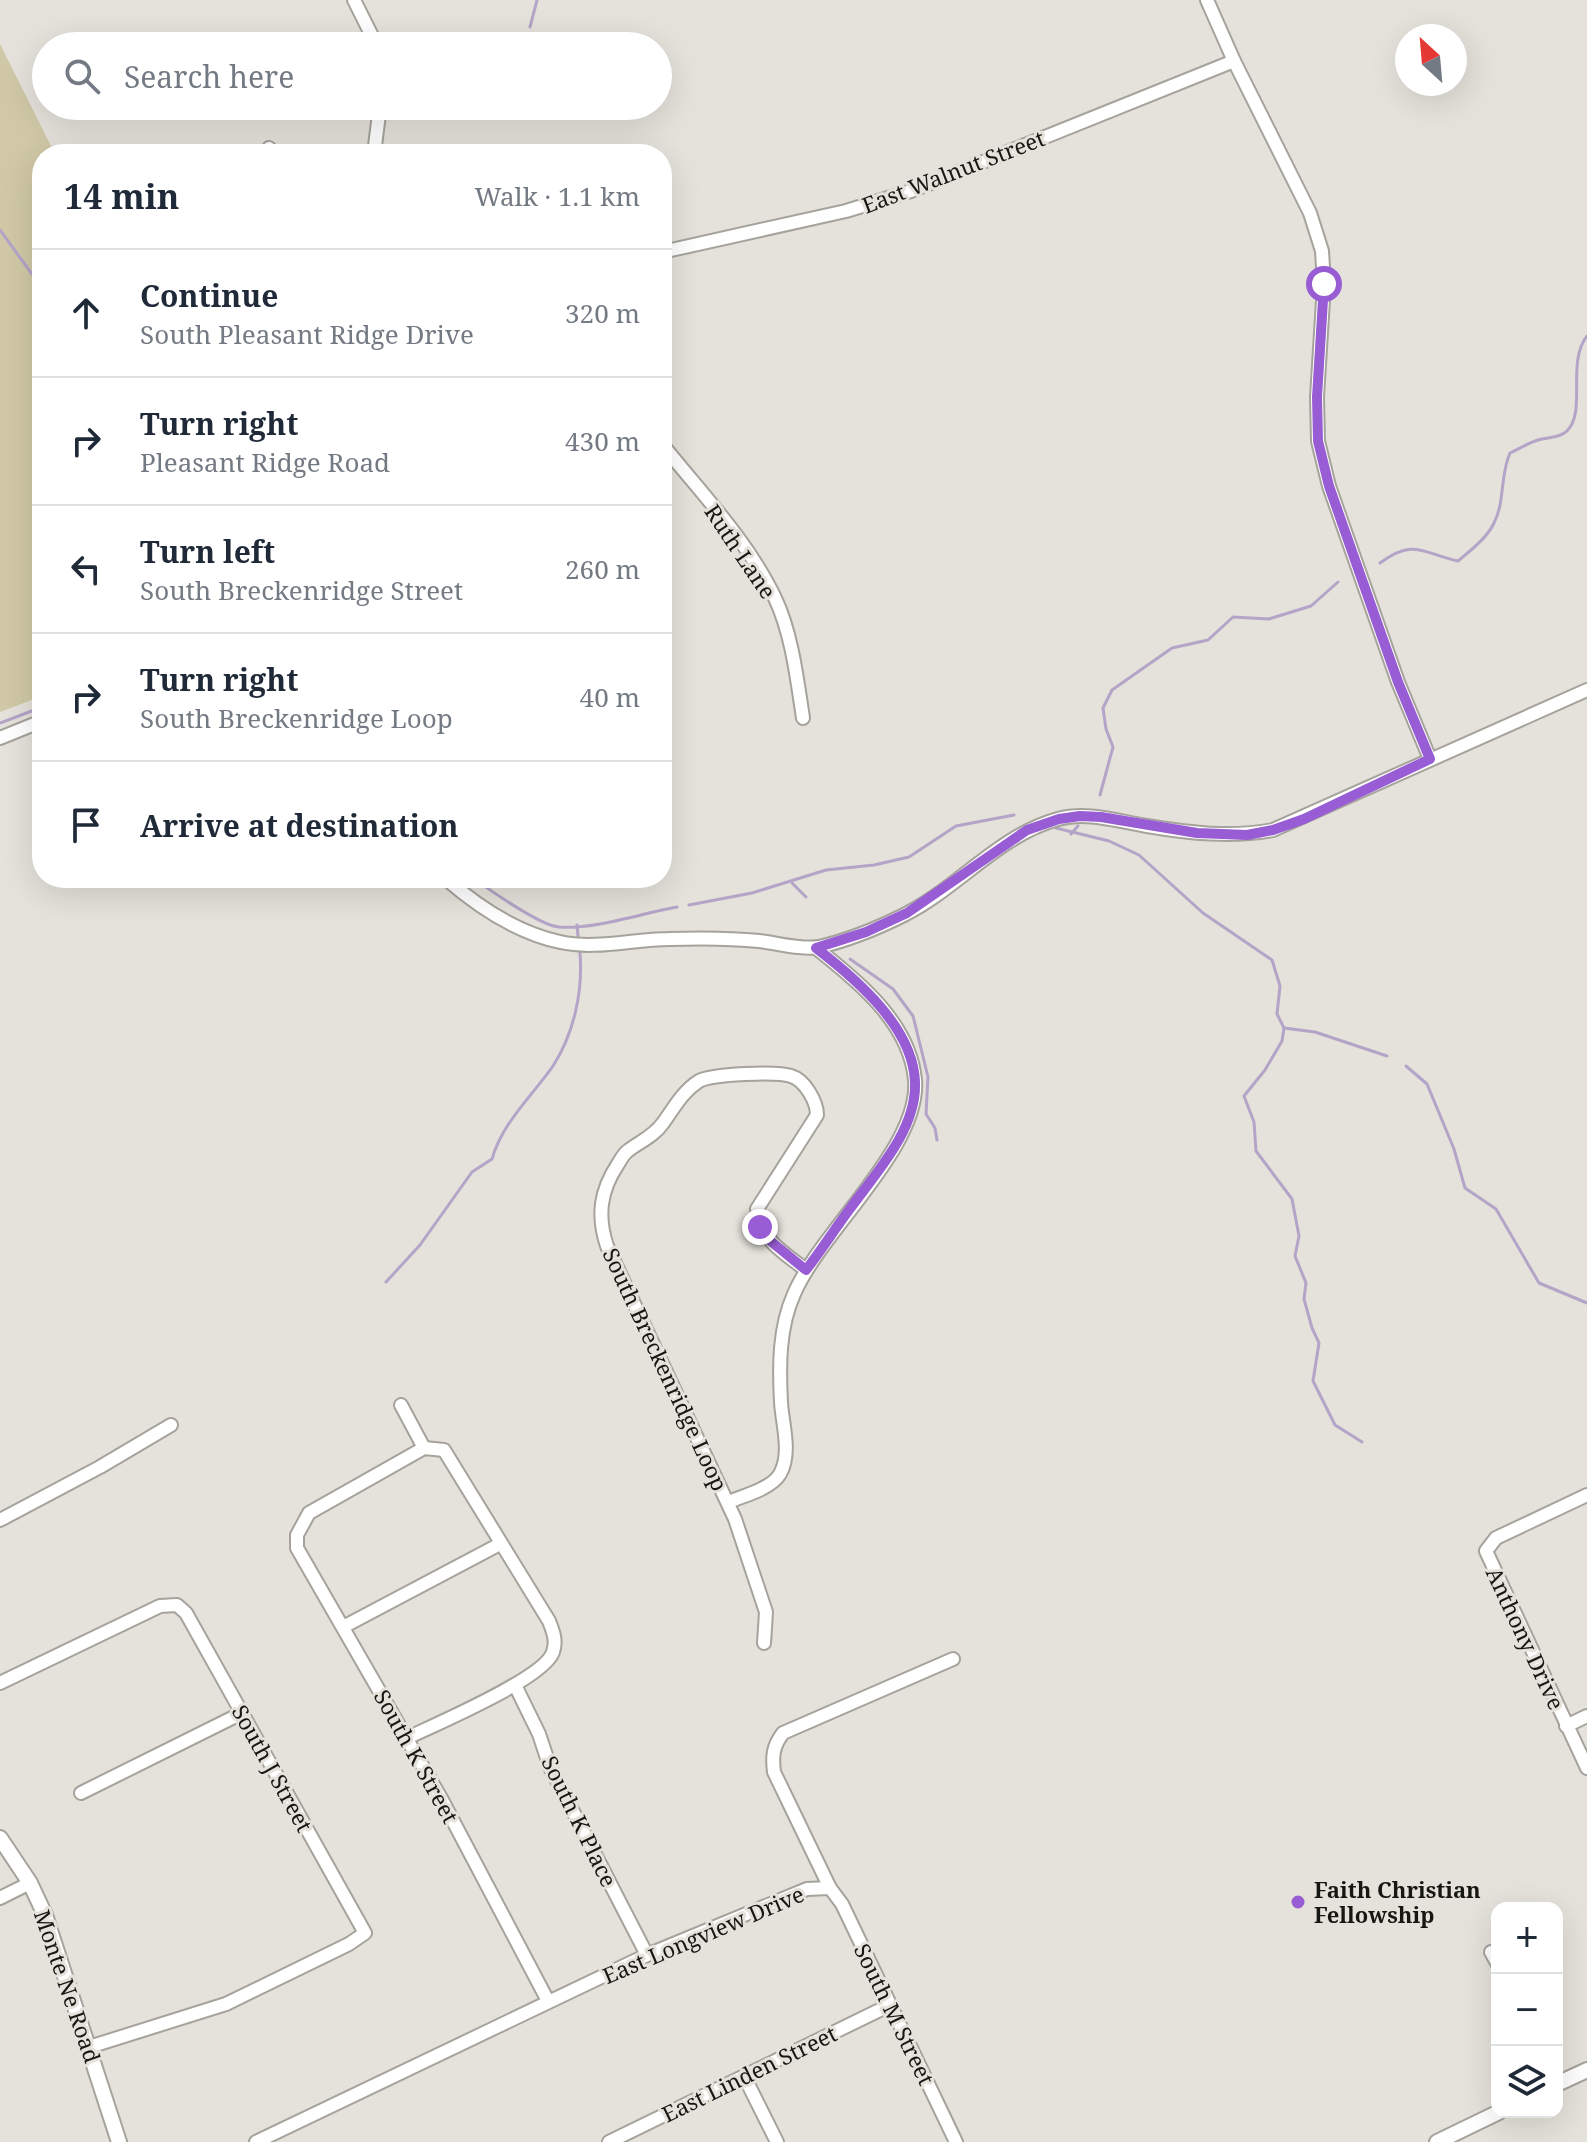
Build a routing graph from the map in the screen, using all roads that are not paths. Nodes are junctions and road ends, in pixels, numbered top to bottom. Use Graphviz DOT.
graph roads {
  1 [pos="354,0"];
  2 [pos="1207,0"];
  3 [pos="370,32"];
  4 [pos="1234,61"];
  5 [pos="378,120"];
  6 [pos="375,144"];
  7 [pos="672,250"];
  8 [pos="672,457"];
  9 [pos="1587,690"];
  10 [pos="803,718"];
  11 [pos="32,725"];
  12 [pos="0,738"];
  13 [pos="1430,759"];
  14 [pos="458,888"];
  15 [pos="816,948"];
  16 [pos="806,1270"];
  17 [pos="401,1405"];
  18 [pos="171,1425"];
  19 [pos="424,1448"];
  20 [pos="1587,1495"];
  21 [pos="728,1502"];
  22 [pos="0,1520"];
  23 [pos="500,1544"];
  24 [pos="343,1627"];
  25 [pos="764,1643"];
  26 [pos="953,1659"];
  27 [pos="0,1683"];
  28 [pos="515,1685"];
  29 [pos="242,1713"];
  30 [pos="1587,1716"];
  31 [pos="1566,1726"];
  32 [pos="407,1738"];
  33 [pos="1587,1768"];
  34 [pos="81,1793"];
  35 [pos="0,1838"];
  36 [pos="30,1883"];
  37 [pos="830,1888"];
  38 [pos="0,1898"];
  39 [pos="647,1955"];
  40 [pos="548,2001"];
  41 [pos="890,2005"];
  42 [pos="89,2047"];
  43 [pos="1587,2070"];
  44 [pos="744,2076"];
  45 [pos="1563,2079"];
  46 [pos="1491,2116"];
  47 [pos="119,2142"];
  48 [pos="256,2142"];
  49 [pos="609,2142"];
  50 [pos="777,2142"];
  51 [pos="956,2142"];
  52 [pos="1437,2142"];
  1 -- 3 [label="street"];
  2 -- 4 [label="street"];
  4 -- 7 [label="street, East Walnut Street"];
  4 -- 13 [label="street"];
  5 -- 6 [label="street"];
  8 -- 10 [label="street, Ruth Lane"];
  9 -- 13 [label="street"];
  11 -- 12 [label="street"];
  13 -- 15 [label="street"];
  14 -- 15 [label="street"];
  15 -- 16 [label="street"];
  16 -- 21 [label="street"];
  16 -- 21 [label="street, South Breckenridge Loop"];
  17 -- 19 [label="street"];
  18 -- 22 [label="street"];
  19 -- 23 [label="street"];
  19 -- 24 [label="street, South K Street"];
  20 -- 31 [label="street, Anthony Drive"];
  21 -- 25 [label="street, South Breckenridge Loop"];
  23 -- 24 [label="street"];
  23 -- 28 [label="street"];
  24 -- 32 [label="street, South K Street"];
  26 -- 37 [label="street, East Longview Drive"];
  27 -- 29 [label="street, South J Street"];
  28 -- 32 [label="street"];
  28 -- 39 [label="street, South K Place"];
  29 -- 34 [label="street"];
  29 -- 42 [label="street, South J Street"];
  30 -- 31 [label="street"];
  31 -- 33 [label="street, Anthony Drive"];
  32 -- 40 [label="street, South K Street"];
  35 -- 36 [label="street, Monte Ne Road"];
  36 -- 38 [label="street"];
  36 -- 42 [label="street, Monte Ne Road"];
  37 -- 39 [label="street, East Longview Drive"];
  37 -- 41 [label="street, South M Street"];
  39 -- 40 [label="street, East Longview Drive"];
  40 -- 48 [label="street, East Longview Drive"];
  41 -- 44 [label="street, East Linden Street"];
  41 -- 51 [label="street, South M Street"];
  42 -- 47 [label="street, Monte Ne Road"];
  43 -- 45 [label="street"];
  44 -- 49 [label="street, East Linden Street"];
  44 -- 50 [label="street"];
  46 -- 52 [label="street"];
}
